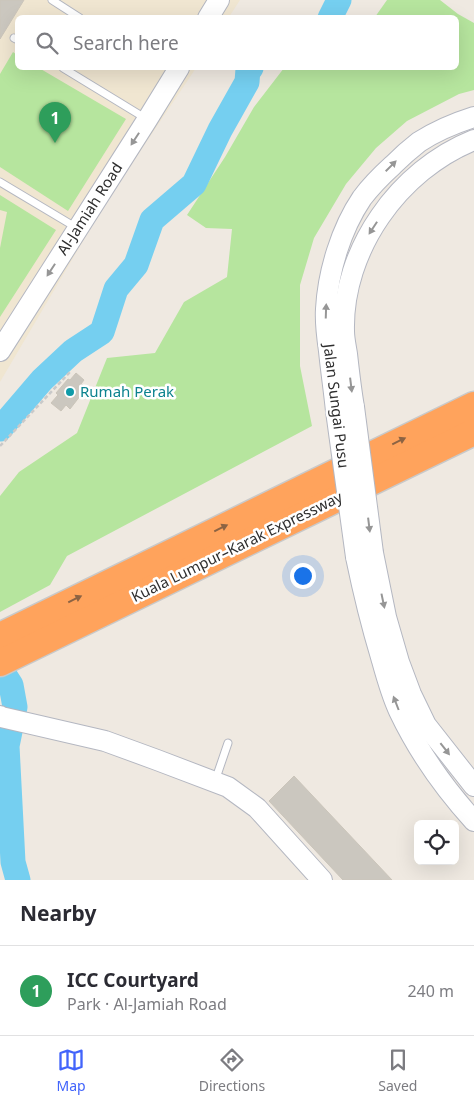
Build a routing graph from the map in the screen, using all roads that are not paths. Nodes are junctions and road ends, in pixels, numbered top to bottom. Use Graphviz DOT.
graph roads {
  1 [pos="52,0"];
  2 [pos="219,0"];
  3 [pos="75,15"];
  4 [pos="210,15"];
  5 [pos="66,70"];
  6 [pos="177,70"];
  7 [pos="474,117"];
  8 [pos="147,120"];
  9 [pos="474,140"];
  10 [pos="0,182"];
  11 [pos="77,228"];
  12 [pos="0,351"];
  13 [pos="474,405"];
  14 [pos="345,409"];
  15 [pos="474,432"];
  16 [pos="364,555"];
  17 [pos="36,631"];
  18 [pos="0,636"];
  19 [pos="0,663"];
  20 [pos="0,717"];
  21 [pos="228,743"];
  22 [pos="214,782"];
  23 [pos="474,785"];
  24 [pos="458,804"];
  25 [pos="474,821"];
  26 [pos="322,880"];
  1 -- 3 [label="lane"];
  2 -- 4 [label="main road"];
  5 -- 8 [label="lane"];
  6 -- 8 [label="main road, Al-Jamiah Road"];
  14 -- 7 [label="main road, Jalan Sungai Pusu, one-way"];
  8 -- 11 [label="main road, Al-Jamiah Road, one-way"];
  9 -- 14 [label="main road, Jalan Sungai Pusu, one-way"];
  10 -- 11 [label="lane"];
  11 -- 12 [label="main road, Al-Jamiah Road, one-way"];
  17 -- 13 [label="highway, Kuala Lumpur–Karak Expressway, one-way"];
  14 -- 16 [label="main road, Jalan Sungai Pusu, bridge"];
  15 -- 17 [label="highway, Kuala Lumpur–Karak Expressway"];
  16 -- 23 [label="main road, Jalan Sungai Pusu, one-way"];
  24 -- 16 [label="main road, Jalan Sungai Pusu, one-way"];
  17 -- 18 [label="highway, Kuala Lumpur–Karak Expressway"];
  17 -- 19 [label="highway, Kuala Lumpur–Karak Expressway"];
  20 -- 22 [label="main road"];
  21 -- 22 [label="lane"];
  22 -- 26 [label="main road"];
  23 -- 24 [label="main road"];
  24 -- 25 [label="main road, Jalan Sungai Pusu"];
}
